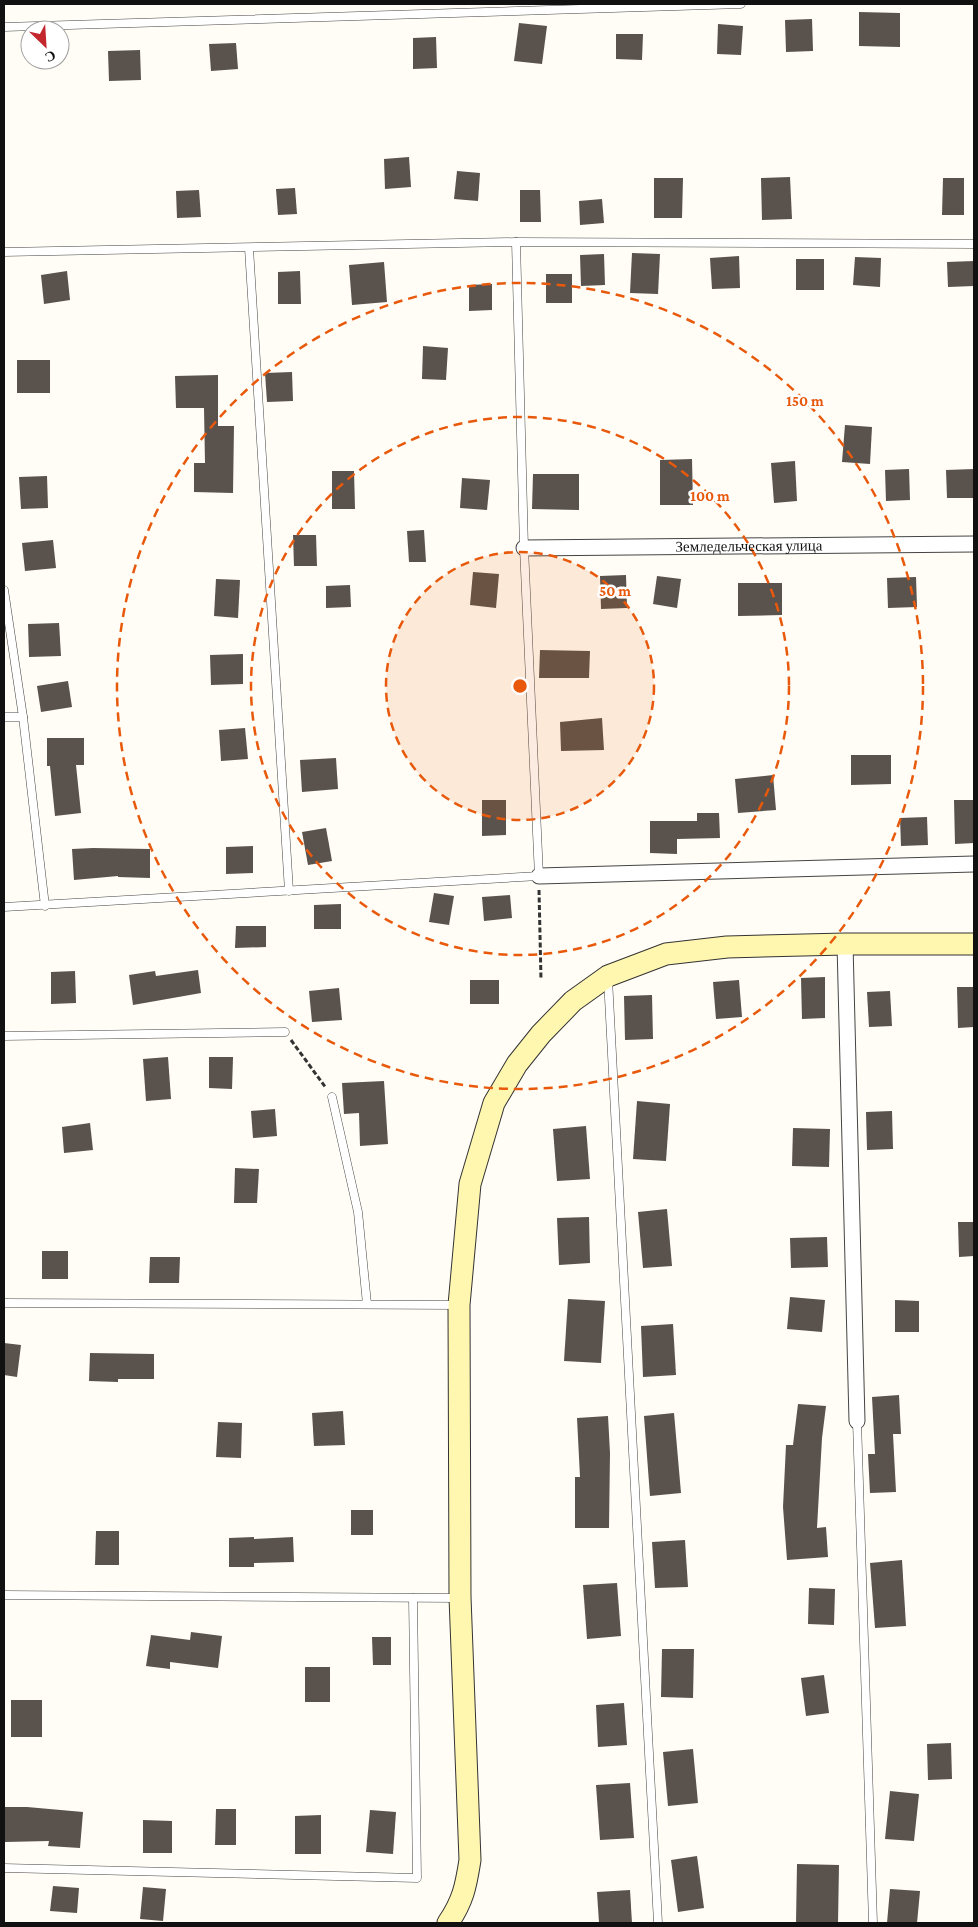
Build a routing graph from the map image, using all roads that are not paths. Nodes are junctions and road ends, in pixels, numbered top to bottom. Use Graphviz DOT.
graph roads {
  1 [pos="741,4"];
  2 [pos="4,27"];
  3 [pos="516,242"];
  4 [pos="974,244"];
  5 [pos="249,248"];
  6 [pos="4,252"];
  7 [pos="974,544"];
  8 [pos="524,548"];
  9 [pos="4,590"];
  10 [pos="4,717"];
  11 [pos="23,717"];
  12 [pos="974,864"];
  13 [pos="539,876"];
  14 [pos="289,891"];
  15 [pos="45,906"];
  16 [pos="4,907"];
  17 [pos="845,944"];
  18 [pos="974,944"];
  19 [pos="608,976"];
  20 [pos="285,1032"];
  21 [pos="4,1036"];
  22 [pos="332,1096"];
  23 [pos="4,1303"];
  24 [pos="367,1304"];
  25 [pos="459,1305"];
  26 [pos="857,1422"];
  27 [pos="4,1595"];
  28 [pos="413,1598"];
  29 [pos="460,1598"];
  30 [pos="4,1868"];
  31 [pos="448,1923"];
  32 [pos="658,1923"];
  33 [pos="873,1923"];
  1 -- 2 [label="lane"];
  3 -- 4 [label="lane"];
  3 -- 5 [label="lane"];
  3 -- 8 [label="lane"];
  5 -- 6 [label="lane"];
  5 -- 14 [label="lane"];
  7 -- 8 [label="street, Земледельческая улица"];
  8 -- 13 [label="lane"];
  9 -- 11 [label="lane"];
  10 -- 11 [label="lane"];
  11 -- 15 [label="lane"];
  12 -- 13 [label="street"];
  13 -- 14 [label="lane"];
  14 -- 15 [label="lane"];
  15 -- 16 [label="lane"];
  17 -- 18 [label="main road"];
  17 -- 19 [label="main road"];
  17 -- 26 [label="street"];
  19 -- 25 [label="main road"];
  19 -- 32 [label="lane"];
  20 -- 21 [label="lane"];
  22 -- 24 [label="lane"];
  23 -- 24 [label="lane"];
  24 -- 25 [label="lane"];
  25 -- 29 [label="main road"];
  26 -- 33 [label="lane"];
  27 -- 28 [label="lane"];
  28 -- 29 [label="lane"];
  28 -- 30 [label="lane"];
  29 -- 31 [label="main road"];
}
